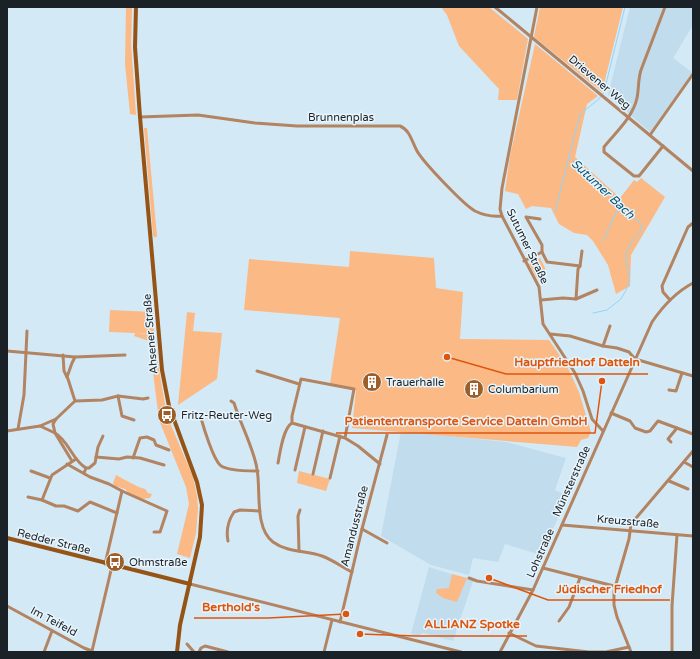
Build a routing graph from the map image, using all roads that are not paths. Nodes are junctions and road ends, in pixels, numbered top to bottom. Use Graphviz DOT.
graph roads {
  1 [pos="136,7"];
  2 [pos="495,7"];
  3 [pos="537,7"];
  4 [pos="665,7"];
  5 [pos="532,38"];
  6 [pos="693,74"];
  7 [pos="140,117"];
  8 [pos="628,117"];
  9 [pos="650,135"];
  10 [pos="663,146"];
  11 [pos="693,171"];
  12 [pos="502,216"];
  13 [pos="540,219"];
  14 [pos="693,223"];
  15 [pos="582,251"];
  16 [pos="542,252"];
  17 [pos="524,261"];
  18 [pos="580,266"];
  19 [pos="693,283"];
  20 [pos="597,290"];
  21 [pos="576,299"];
  22 [pos="541,300"];
  23 [pos="670,300"];
  24 [pos="610,326"];
  25 [pos="27,331"];
  26 [pos="550,334"];
  27 [pos="603,346"];
  28 [pos="7,351"];
  29 [pos="26,354"];
  30 [pos="63,355"];
  31 [pos="125,355"];
  32 [pos="75,357"];
  33 [pos="635,359"];
  34 [pos="257,371"];
  35 [pos="682,373"];
  36 [pos="693,376"];
  37 [pos="67,377"];
  38 [pos="299,384"];
  39 [pos="669,390"];
  40 [pos="118,396"];
  41 [pos="148,398"];
  42 [pos="76,401"];
  43 [pos="231,401"];
  44 [pos="611,413"];
  45 [pos="201,418"];
  46 [pos="56,419"];
  47 [pos="134,420"];
  48 [pos="292,423"];
  49 [pos="40,426"];
  50 [pos="305,427"];
  51 [pos="677,428"];
  52 [pos="18,429"];
  53 [pos="7,431"];
  54 [pos="323,431"];
  55 [pos="603,431"];
  56 [pos="55,433"];
  57 [pos="693,434"];
  58 [pos="387,435"];
  59 [pos="103,436"];
  60 [pos="340,436"];
  61 [pos="345,438"];
  62 [pos="671,442"];
  63 [pos="169,450"];
  64 [pos="693,451"];
  65 [pos="96,457"];
  66 [pos="133,458"];
  67 [pos="76,459"];
  68 [pos="72,461"];
  69 [pos="684,462"];
  70 [pos="278,463"];
  71 [pos="67,464"];
  72 [pos="380,464"];
  73 [pos="164,465"];
  74 [pos="693,467"];
  75 [pos="86,468"];
  76 [pos="295,470"];
  77 [pos="31,471"];
  78 [pos="258,471"];
  79 [pos="84,473"];
  80 [pos="312,474"];
  81 [pos="50,478"];
  82 [pos="330,478"];
  83 [pos="668,481"];
  84 [pos="688,490"];
  85 [pos="122,491"];
  86 [pos="28,497"];
  87 [pos="42,500"];
  88 [pos="300,510"];
  89 [pos="260,511"];
  90 [pos="117,513"];
  91 [pos="562,525"];
  92 [pos="362,529"];
  93 [pos="630,530"];
  94 [pos="154,532"];
  95 [pos="677,534"];
  96 [pos="693,536"];
  97 [pos="7,538"];
  98 [pos="228,541"];
  99 [pos="387,543"];
  100 [pos="299,551"];
  101 [pos="105,564"];
  102 [pos="112,566"];
  103 [pos="543,568"];
  104 [pos="352,572"];
  105 [pos="469,578"];
  106 [pos="580,578"];
  107 [pos="190,584"];
  108 [pos="614,586"];
  109 [pos="533,590"];
  110 [pos="7,606"];
  111 [pos="332,620"];
  112 [pos="559,621"];
  113 [pos="340,622"];
  114 [pos="52,631"];
  115 [pos="509,633"];
  116 [pos="187,644"];
  117 [pos="629,647"];
  118 [pos="92,651"];
  119 [pos="44,652"];
  120 [pos="177,652"];
  121 [pos="194,652"];
  122 [pos="198,652"];
  123 [pos="228,652"];
  124 [pos="324,652"];
  125 [pos="461,652"];
  126 [pos="500,652"];
  127 [pos="589,652"];
  128 [pos="631,652"];
  129 [pos="672,652"];
  1 -- 7 [label="main road, Ahsener Straße"];
  2 -- 5 [label="street, Drievener Weg"];
  3 -- 5 [label="street, Sutumer Straße"];
  4 -- 8 [label="street"];
  5 -- 8 [label="street, Drievener Weg"];
  5 -- 12 [label="street, Sutumer Straße"];
  6 -- 9 [label="street"];
  7 -- 12 [label="street, Brunnenplas"];
  7 -- 107 [label="main road, Ahsener Straße"];
  8 -- 9 [label="street, Drievener Weg"];
  8 -- 10 [label="street"];
  9 -- 10 [label="street, Drievener Weg"];
  10 -- 11 [label="street, Drievener Weg"];
  12 -- 17 [label="street, Sutumer Straße"];
  13 -- 16 [label="street"];
  14 -- 23 [label="street"];
  15 -- 18 [label="street"];
  16 -- 17 [label="street"];
  16 -- 18 [label="street"];
  17 -- 22 [label="street, Sutumer Straße"];
  18 -- 21 [label="street"];
  19 -- 23 [label="street, Münsterstraße"];
  20 -- 21 [label="street"];
  21 -- 22 [label="street"];
  22 -- 26 [label="street, Sutumer Straße"];
  23 -- 33 [label="street, Münsterstraße"];
  24 -- 27 [label="street"];
  25 -- 29 [label="street"];
  26 -- 27 [label="street"];
  26 -- 55 [label="street, Sutumer Straße"];
  27 -- 33 [label="street"];
  28 -- 29 [label="street"];
  29 -- 30 [label="street"];
  29 -- 52 [label="street"];
  30 -- 32 [label="street"];
  30 -- 37 [label="street"];
  31 -- 32 [label="street"];
  32 -- 37 [label="street"];
  33 -- 35 [label="street"];
  33 -- 44 [label="street, Münsterstraße"];
  34 -- 38 [label="street"];
  35 -- 36 [label="street"];
  35 -- 39 [label="street"];
  37 -- 42 [label="street"];
  38 -- 48 [label="street"];
  38 -- 61 [label="street"];
  40 -- 41 [label="street"];
  40 -- 42 [label="street"];
  40 -- 47 [label="street"];
  42 -- 46 [label="street"];
  43 -- 78 [label="street"];
  44 -- 51 [label="street"];
  44 -- 55 [label="street, Münsterstraße"];
  45 -- 78 [label="street"];
  46 -- 49 [label="street"];
  46 -- 56 [label="street"];
  48 -- 50 [label="street"];
  48 -- 70 [label="street"];
  49 -- 52 [label="street"];
  49 -- 56 [label="street"];
  50 -- 54 [label="street"];
  50 -- 76 [label="street"];
  51 -- 57 [label="street"];
  51 -- 62 [label="street"];
  52 -- 53 [label="street"];
  54 -- 60 [label="street"];
  54 -- 80 [label="street"];
  55 -- 91 [label="street, Münsterstraße"];
  56 -- 67 [label="street"];
  56 -- 68 [label="street"];
  58 -- 72 [label="street, Amandusstraße"];
  59 -- 65 [label="street"];
  60 -- 61 [label="street"];
  60 -- 82 [label="street"];
  61 -- 72 [label="street"];
  63 -- 66 [label="street"];
  64 -- 69 [label="street"];
  65 -- 66 [label="street"];
  65 -- 75 [label="street"];
  66 -- 73 [label="street"];
  67 -- 68 [label="street"];
  67 -- 75 [label="street"];
  68 -- 71 [label="street"];
  69 -- 74 [label="street"];
  69 -- 83 [label="street"];
  71 -- 79 [label="street"];
  71 -- 81 [label="street"];
  72 -- 92 [label="street, Amandusstraße"];
  75 -- 79 [label="street"];
  77 -- 81 [label="street"];
  78 -- 89 [label="street"];
  79 -- 85 [label="street"];
  81 -- 87 [label="street"];
  83 -- 84 [label="street"];
  83 -- 93 [label="street"];
  85 -- 90 [label="street"];
  85 -- 94 [label="street"];
  86 -- 87 [label="street"];
  87 -- 90 [label="street"];
  88 -- 100 [label="street"];
  89 -- 98 [label="street"];
  89 -- 100 [label="street"];
  90 -- 101 [label="street"];
  91 -- 93 [label="street, Kreuzstraße"];
  91 -- 103 [label="street, Lohstraße"];
  92 -- 99 [label="street"];
  92 -- 104 [label="street, Amandusstraße"];
  93 -- 95 [label="street, Kreuzstraße"];
  93 -- 108 [label="street"];
  95 -- 96 [label="street, Kreuzstraße"];
  95 -- 129 [label="street"];
  97 -- 101 [label="main road, Redder Straße"];
  100 -- 104 [label="street"];
  101 -- 102 [label="main road, Redder Straße"];
  102 -- 107 [label="main road, Redder Straße"];
  102 -- 118 [label="street"];
  103 -- 106 [label="street"];
  103 -- 109 [label="street, Lohstraße"];
  104 -- 113 [label="street, Amandusstraße"];
  105 -- 109 [label="street"];
  106 -- 108 [label="street"];
  106 -- 112 [label="street"];
  107 -- 111 [label="street"];
  107 -- 120 [label="main road, Ahsener Straße"];
  108 -- 117 [label="street"];
  109 -- 115 [label="street, Lohstraße"];
  110 -- 114 [label="street, Im Teifeld"];
  111 -- 113 [label="street"];
  111 -- 124 [label="street"];
  113 -- 125 [label="street"];
  114 -- 118 [label="street, Im Teifeld"];
  114 -- 119 [label="street"];
  115 -- 126 [label="street, Lohstraße"];
  115 -- 127 [label="street"];
  116 -- 121 [label="street"];
  117 -- 127 [label="street"];
  117 -- 128 [label="street"];
  122 -- 123 [label="street"];
}
